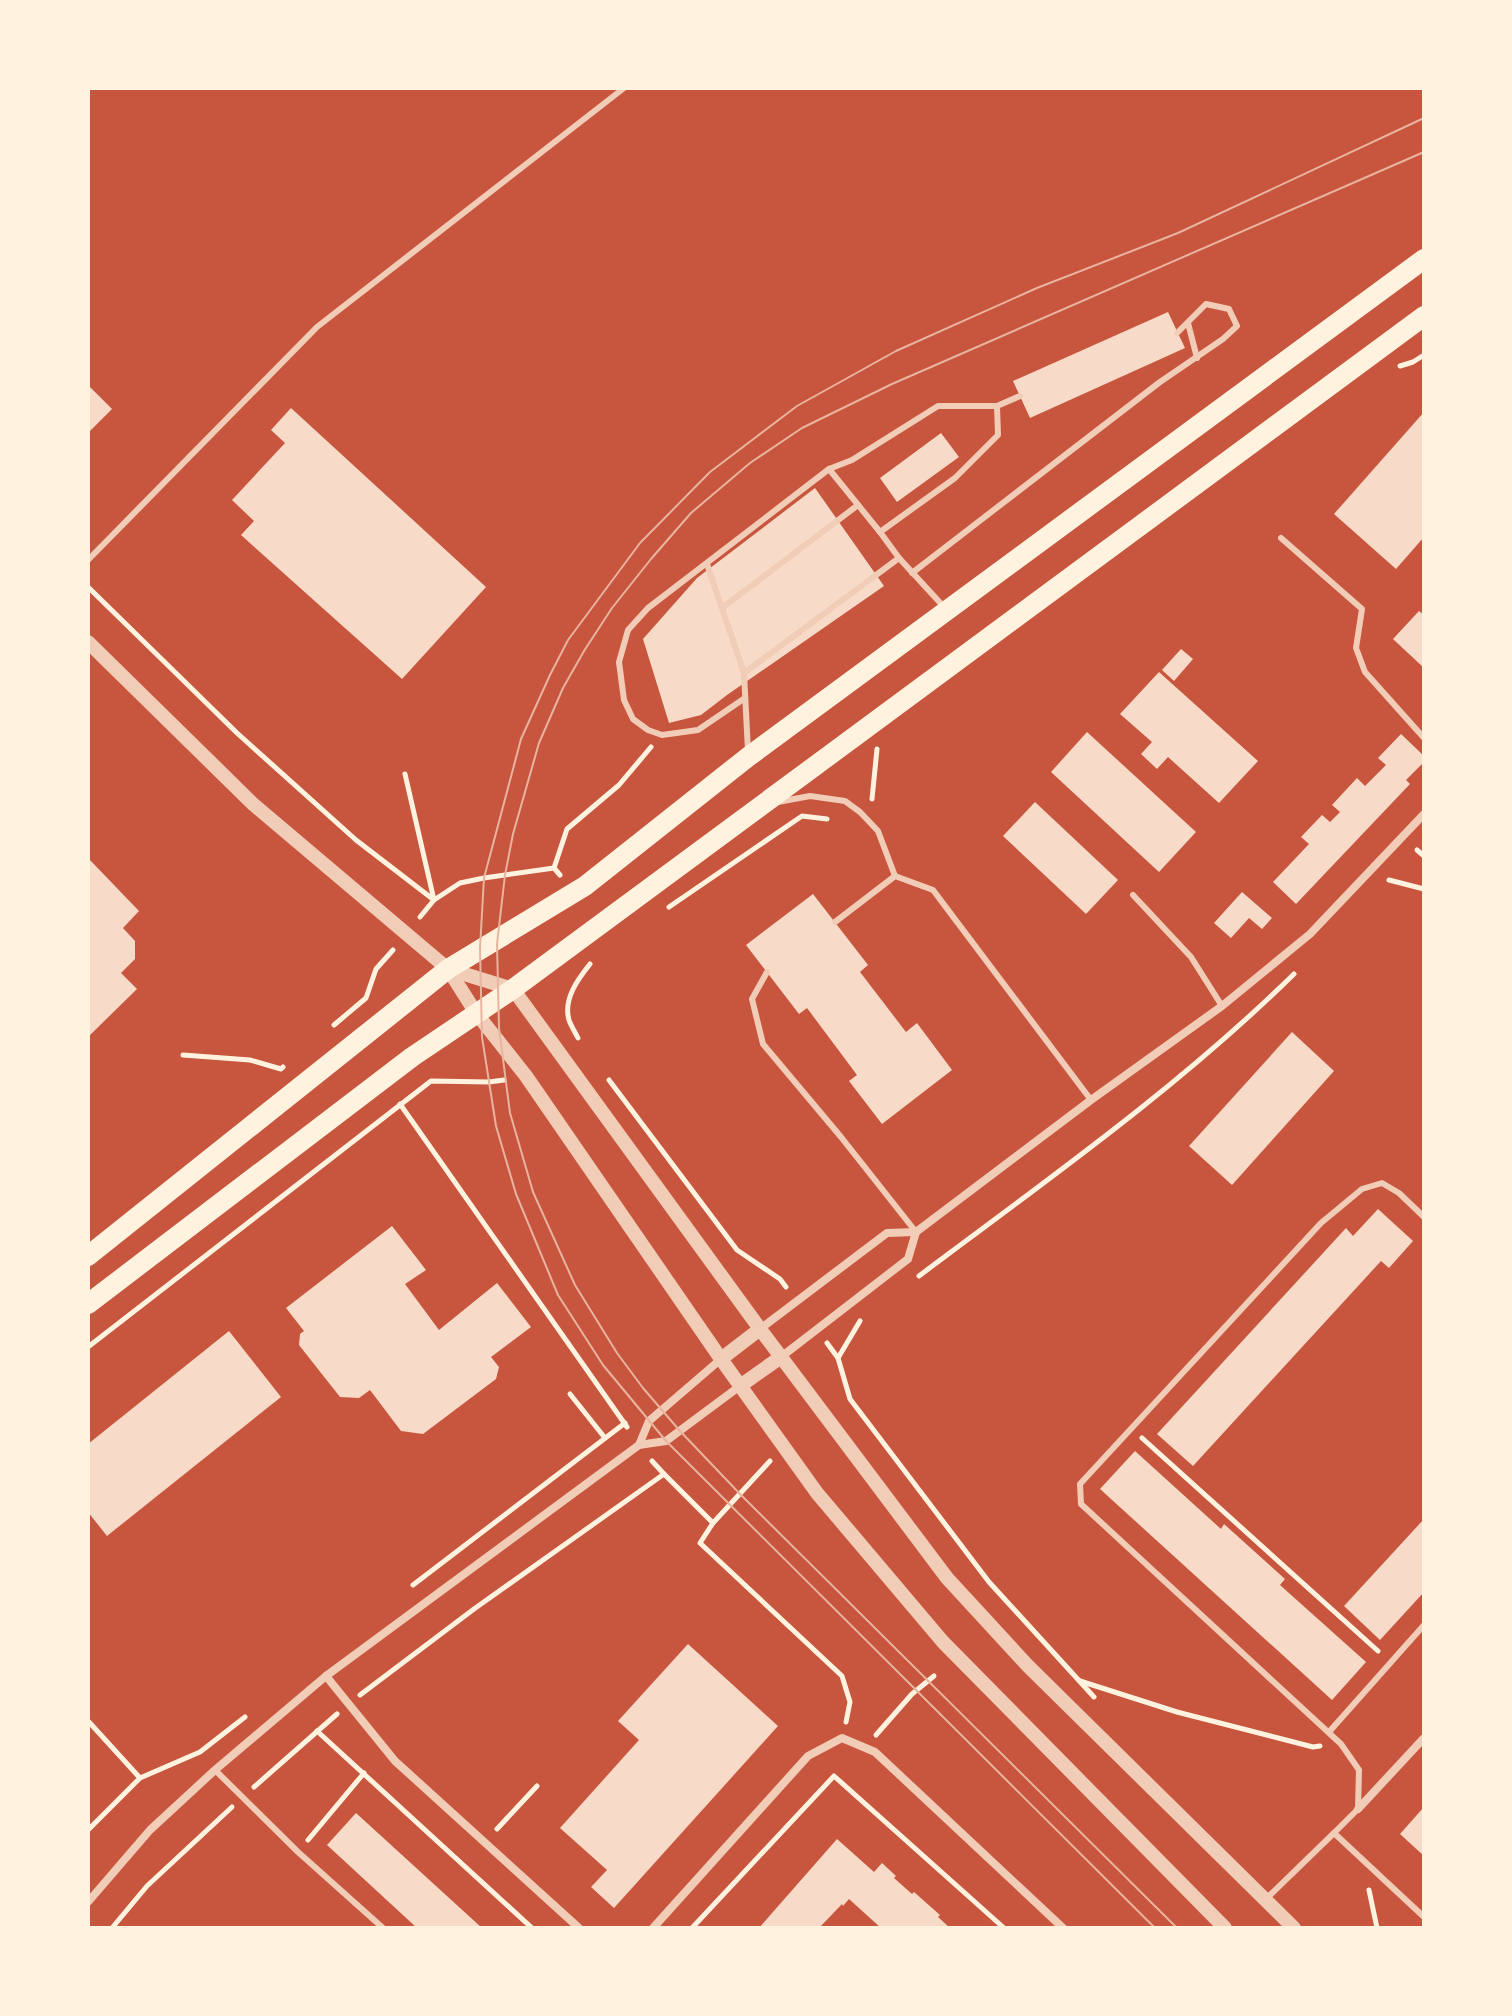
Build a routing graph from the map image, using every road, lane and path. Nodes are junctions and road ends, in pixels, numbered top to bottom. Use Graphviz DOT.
graph roads {
  1 [pos="624,88"];
  2 [pos="1424,259"];
  3 [pos="1424,316"];
  4 [pos="1188,323"];
  5 [pos="1177,333"];
  6 [pos="1424,355"];
  7 [pos="1197,358"];
  8 [pos="1398,367"];
  9 [pos="1020,396"];
  10 [pos="997,406"];
  11 [pos="829,469"];
  12 [pos="858,505"];
  13 [pos="880,532"];
  14 [pos="1281,538"];
  15 [pos="899,558"];
  16 [pos="88,560"];
  17 [pos="707,564"];
  18 [pos="912,573"];
  19 [pos="88,587"];
  20 [pos="722,608"];
  21 [pos="946,609"];
  22 [pos="88,642"];
  23 [pos="744,673"];
  24 [pos="745,698"];
  25 [pos="662,735"];
  26 [pos="1424,738"];
  27 [pos="878,746"];
  28 [pos="748,757"];
  29 [pos="405,774"];
  30 [pos="762,805"];
  31 [pos="860,812"];
  32 [pos="1424,814"];
  33 [pos="1424,842"];
  34 [pos="1417,850"];
  35 [pos="1424,856"];
  36 [pos="1408,860"];
  37 [pos="554,868"];
  38 [pos="1399,870"];
  39 [pos="895,876"];
  40 [pos="1424,889"];
  41 [pos="573,893"];
  42 [pos="1133,895"];
  43 [pos="434,900"];
  44 [pos="667,909"];
  45 [pos="835,922"];
  46 [pos="406,934"];
  47 [pos="592,962"];
  48 [pos="1302,966"];
  49 [pos="448,969"];
  50 [pos="767,972"];
  51 [pos="513,989"];
  52 [pos="1222,1006"];
  53 [pos="476,1013"];
  54 [pos="330,1029"];
  55 [pos="183,1055"];
  56 [pos="293,1059"];
  57 [pos="565,1059"];
  58 [pos="526,1076"];
  59 [pos="606,1076"];
  60 [pos="1091,1100"];
  61 [pos="400,1104"];
  62 [pos="1424,1217"];
  63 [pos="916,1232"];
  64 [pos="88,1256"];
  65 [pos="909,1284"];
  66 [pos="797,1301"];
  67 [pos="88,1304"];
  68 [pos="871,1312"];
  69 [pos="760,1329"];
  70 [pos="817,1330"];
  71 [pos="88,1347"];
  72 [pos="781,1357"];
  73 [pos="838,1358"];
  74 [pos="721,1359"];
  75 [pos="740,1386"];
  76 [pos="570,1394"];
  77 [pos="1132,1429"];
  78 [pos="605,1438"];
  79 [pos="639,1445"];
  80 [pos="664,1474"];
  81 [pos="746,1486"];
  82 [pos="713,1523"];
  83 [pos="1424,1625"];
  84 [pos="1391,1662"];
  85 [pos="326,1676"];
  86 [pos="934,1676"];
  87 [pos="1079,1680"];
  88 [pos="1096,1700"];
  89 [pos="349,1704"];
  90 [pos="88,1723"];
  91 [pos="317,1731"];
  92 [pos="1329,1732"];
  93 [pos="842,1738"];
  94 [pos="1424,1738"];
  95 [pos="1341,1744"];
  96 [pos="865,1748"];
  97 [pos="215,1770"];
  98 [pos="364,1773"];
  99 [pos="834,1776"];
  100 [pos="140,1778"];
  101 [pos="537,1786"];
  102 [pos="242,1798"];
  103 [pos="1358,1809"];
  104 [pos="1334,1833"];
  105 [pos="484,1843"];
  106 [pos="298,1852"];
  107 [pos="1266,1899"];
  108 [pos="88,1902"];
  109 [pos="1424,1917"];
  110 [pos="112,1928"];
  111 [pos="383,1928"];
  112 [pos="532,1928"];
  113 [pos="579,1928"];
  114 [pos="653,1928"];
  115 [pos="692,1928"];
  116 [pos="1004,1928"];
  117 [pos="1063,1928"];
  118 [pos="1225,1928"];
  119 [pos="1294,1928"];
  1 -- 16 [label="lane"];
  2 -- 21 [label="main road"];
  3 -- 30 [label="main road"];
  4 -- 5 [label="lane"];
  4 -- 7 [label="lane"];
  4 -- 7 [label="lane"];
  6 -- 8 [label="path"];
  7 -- 18 [label="lane"];
  9 -- 10 [label="lane"];
  10 -- 11 [label="lane"];
  10 -- 13 [label="lane"];
  11 -- 12 [label="lane"];
  11 -- 17 [label="lane"];
  12 -- 13 [label="lane"];
  12 -- 20 [label="lane"];
  13 -- 15 [label="lane"];
  14 -- 26 [label="lane"];
  15 -- 18 [label="lane"];
  15 -- 23 [label="lane"];
  17 -- 20 [label="lane"];
  17 -- 25 [label="lane"];
  18 -- 21 [label="lane"];
  19 -- 43 [label="path"];
  20 -- 23 [label="lane"];
  21 -- 28 [label="main road"];
  22 -- 46 [label="street"];
  23 -- 24 [label="lane"];
  24 -- 25 [label="lane"];
  24 -- 28 [label="lane"];
  25 -- 37 [label="path"];
  27 -- 31 [label="path"];
  28 -- 41 [label="main road"];
  29 -- 43 [label="path"];
  30 -- 31 [label="lane"];
  30 -- 51 [label="main road"];
  31 -- 39 [label="lane"];
  31 -- 44 [label="path"];
  32 -- 52 [label="street"];
  33 -- 34 [label="path"];
  34 -- 35 [label="path"];
  34 -- 36 [label="path"];
  37 -- 41 [label="path"];
  37 -- 43 [label="path"];
  38 -- 40 [label="path"];
  39 -- 45 [label="lane"];
  39 -- 60 [label="lane"];
  41 -- 49 [label="main road"];
  42 -- 52 [label="lane"];
  43 -- 46 [label="path"];
  46 -- 49 [label="street"];
  46 -- 54 [label="path"];
  47 -- 57 [label="path"];
  48 -- 65 [label="path"];
  49 -- 51 [label="street"];
  49 -- 53 [label="street"];
  49 -- 64 [label="main road"];
  50 -- 63 [label="lane"];
  51 -- 53 [label="main road"];
  51 -- 57 [label="street"];
  52 -- 60 [label="street"];
  53 -- 58 [label="street"];
  53 -- 67 [label="main road"];
  55 -- 56 [label="path"];
  57 -- 69 [label="street"];
  58 -- 61 [label="path"];
  58 -- 74 [label="street"];
  59 -- 66 [label="path"];
  60 -- 63 [label="street"];
  61 -- 71 [label="path"];
  61 -- 79 [label="path"];
  62 -- 77 [label="lane"];
  63 -- 66 [label="street"];
  63 -- 70 [label="street"];
  66 -- 69 [label="street"];
  68 -- 73 [label="path"];
  69 -- 72 [label="street"];
  69 -- 74 [label="street"];
  70 -- 72 [label="street"];
  70 -- 73 [label="path"];
  72 -- 75 [label="street"];
  72 -- 107 [label="street"];
  73 -- 87 [label="path"];
  74 -- 75 [label="street"];
  74 -- 79 [label="street"];
  75 -- 79 [label="street"];
  75 -- 118 [label="street"];
  76 -- 78 [label="path"];
  77 -- 84 [label="path"];
  77 -- 92 [label="lane"];
  79 -- 80 [label="path"];
  79 -- 85 [label="street"];
  80 -- 82 [label="path"];
  80 -- 89 [label="path"];
  81 -- 82 [label="path"];
  82 -- 93 [label="path"];
  83 -- 84 [label="lane"];
  84 -- 92 [label="lane"];
  85 -- 89 [label="street"];
  85 -- 97 [label="street"];
  86 -- 96 [label="path"];
  87 -- 88 [label="path"];
  87 -- 95 [label="path"];
  89 -- 91 [label="path"];
  89 -- 105 [label="street"];
  90 -- 100 [label="path"];
  91 -- 98 [label="path"];
  91 -- 102 [label="path"];
  92 -- 95 [label="lane"];
  93 -- 96 [label="street"];
  93 -- 99 [label="path"];
  93 -- 114 [label="street"];
  94 -- 103 [label="street"];
  95 -- 103 [label="lane"];
  96 -- 117 [label="street"];
  97 -- 102 [label="lane"];
  97 -- 108 [label="street"];
  98 -- 106 [label="path"];
  98 -- 112 [label="path"];
  99 -- 115 [label="path"];
  99 -- 116 [label="path"];
  101 -- 105 [label="path"];
  102 -- 106 [label="lane"];
  102 -- 110 [label="path"];
  103 -- 104 [label="lane"];
  104 -- 107 [label="lane"];
  104 -- 109 [label="lane"];
  105 -- 113 [label="street"];
  106 -- 111 [label="lane"];
  107 -- 119 [label="street"];
}
